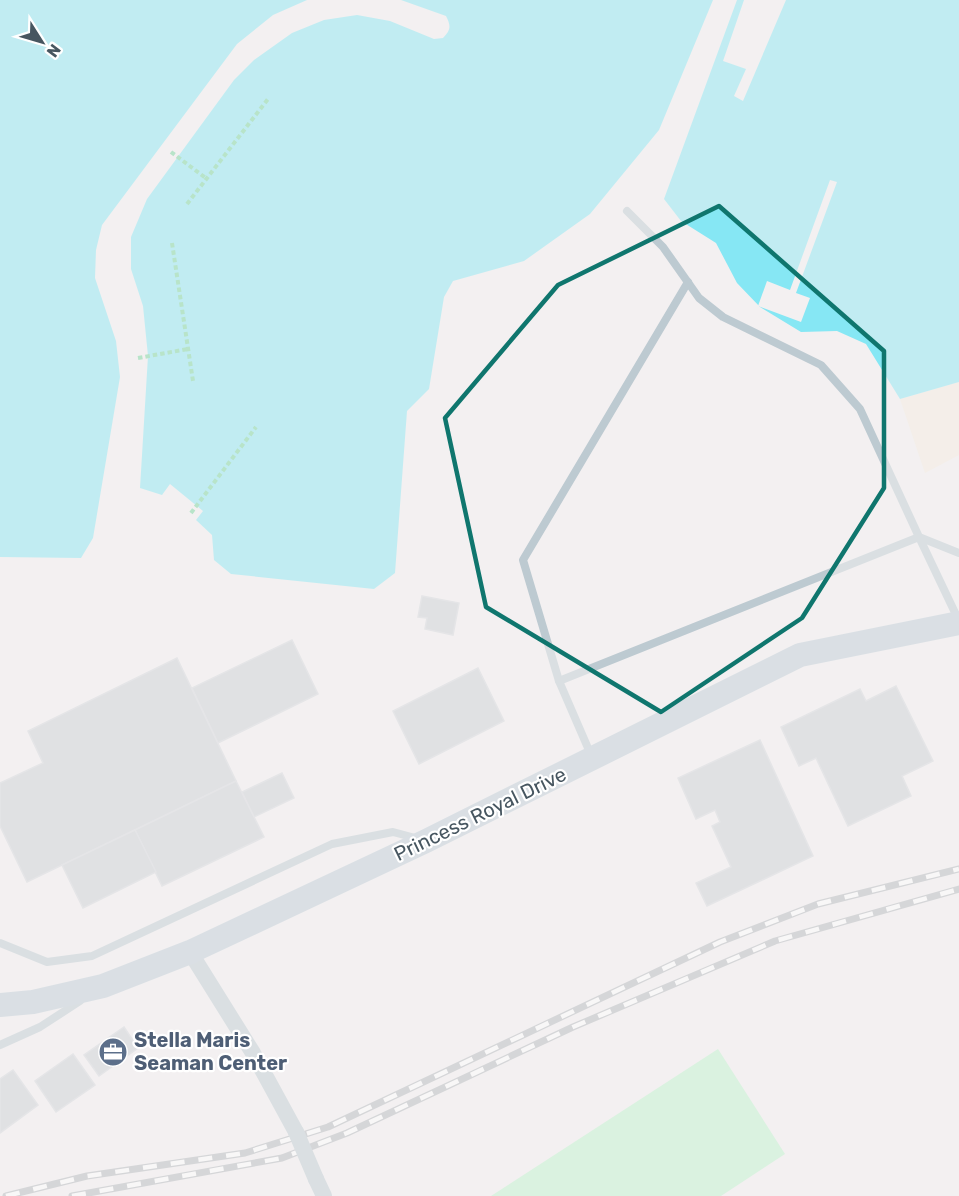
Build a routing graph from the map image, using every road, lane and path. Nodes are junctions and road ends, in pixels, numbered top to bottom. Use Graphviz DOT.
graph roads {
  1 [pos="268,99"];
  2 [pos="171,152"];
  3 [pos="207,178"];
  4 [pos="187,204"];
  5 [pos="627,211"];
  6 [pos="172,243"];
  7 [pos="688,282"];
  8 [pos="188,349"];
  9 [pos="138,358"];
  10 [pos="193,381"];
  11 [pos="256,427"];
  12 [pos="191,513"];
  13 [pos="919,537"];
  14 [pos="959,553"];
  15 [pos="959,622"];
  16 [pos="559,681"];
  17 [pos="592,759"];
  18 [pos="426,841"];
  19 [pos="0,943"];
  20 [pos="190,952"];
  21 [pos="103,986"];
  22 [pos="0,1005"];
  23 [pos="0,1045"];
  24 [pos="324,1196"];
  1 -- 3 [label="path"];
  2 -- 3 [label="path"];
  3 -- 4 [label="path"];
  5 -- 7 [label="lane"];
  6 -- 8 [label="path"];
  7 -- 13 [label="lane"];
  7 -- 16 [label="lane"];
  8 -- 9 [label="path"];
  8 -- 10 [label="path"];
  11 -- 12 [label="path"];
  13 -- 14 [label="lane"];
  13 -- 15 [label="lane"];
  13 -- 16 [label="lane"];
  15 -- 17 [label="main road, Princess Royal Drive"];
  16 -- 17 [label="lane"];
  17 -- 18 [label="main road, Princess Royal Drive"];
  18 -- 19 [label="lane"];
  18 -- 20 [label="main road, Princess Royal Drive"];
  20 -- 21 [label="main road, Princess Royal Drive"];
  20 -- 24 [label="street, bridge"];
  21 -- 22 [label="main road, Princess Royal Drive"];
  21 -- 23 [label="lane"];
}
